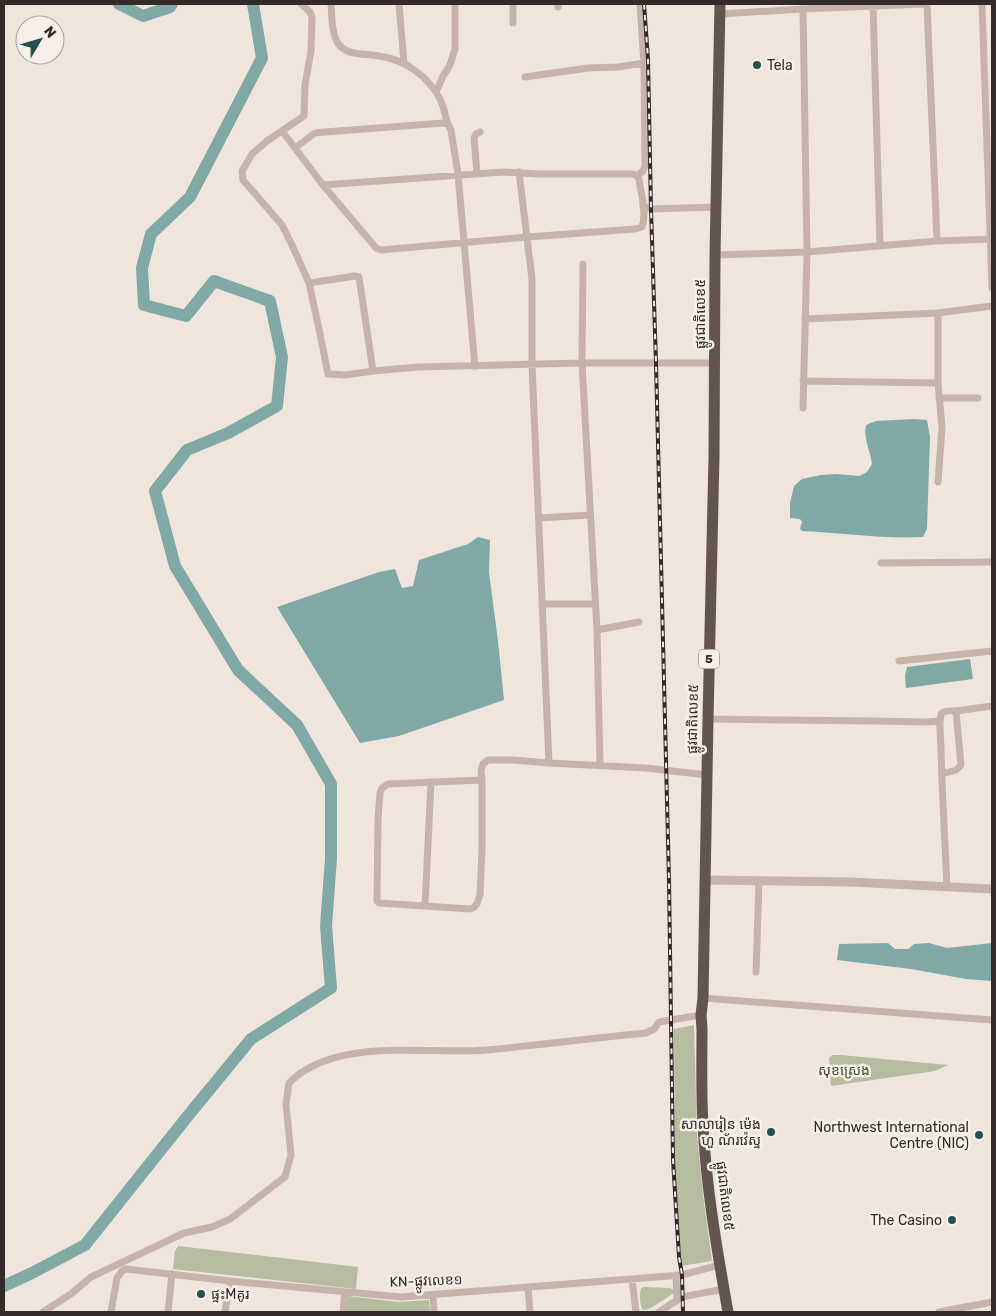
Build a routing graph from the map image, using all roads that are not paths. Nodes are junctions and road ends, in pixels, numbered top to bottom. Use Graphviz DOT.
graph roads {
  1 [pos="301,4"];
  2 [pos="330,4"];
  3 [pos="399,4"];
  4 [pos="455,4"];
  5 [pos="513,4"];
  6 [pos="640,4"];
  7 [pos="926,4"];
  8 [pos="982,4"];
  9 [pos="873,5"];
  10 [pos="720,9"];
  11 [pos="803,9"];
  12 [pos="512,23"];
  13 [pos="404,63"];
  14 [pos="644,63"];
  15 [pos="525,77"];
  16 [pos="436,92"];
  17 [pos="448,124"];
  18 [pos="282,131"];
  19 [pos="480,132"];
  20 [pos="295,148"];
  21 [pos="520,172"];
  22 [pos="458,174"];
  23 [pos="476,174"];
  24 [pos="637,176"];
  25 [pos="322,185"];
  26 [pos="643,206"];
  27 [pos="716,207"];
  28 [pos="528,237"];
  29 [pos="991,239"];
  30 [pos="937,242"];
  31 [pos="464,243"];
  32 [pos="880,246"];
  33 [pos="807,252"];
  34 [pos="715,255"];
  35 [pos="583,264"];
  36 [pos="309,283"];
  37 [pos="992,288"];
  38 [pos="992,306"];
  39 [pos="938,313"];
  40 [pos="805,319"];
  41 [pos="582,363"];
  42 [pos="715,363"];
  43 [pos="532,365"];
  44 [pos="475,366"];
  45 [pos="373,371"];
  46 [pos="803,381"];
  47 [pos="938,383"];
  48 [pos="939,398"];
  49 [pos="978,398"];
  50 [pos="803,408"];
  51 [pos="938,482"];
  52 [pos="590,515"];
  53 [pos="539,518"];
  54 [pos="992,562"];
  55 [pos="881,563"];
  56 [pos="542,604"];
  57 [pos="595,604"];
  58 [pos="639,622"];
  59 [pos="597,630"];
  60 [pos="992,651"];
  61 [pos="899,661"];
  62 [pos="992,706"];
  63 [pos="956,710"];
  64 [pos="708,719"];
  65 [pos="940,721"];
  66 [pos="549,763"];
  67 [pos="600,766"];
  68 [pos="942,774"];
  69 [pos="707,775"];
  70 [pos="482,780"];
  71 [pos="431,782"];
  72 [pos="705,880"];
  73 [pos="759,881"];
  74 [pos="947,887"];
  75 [pos="992,889"];
  76 [pos="425,906"];
  77 [pos="756,972"];
  78 [pos="703,998"];
  79 [pos="701,1015"];
  80 [pos="992,1020"];
  81 [pos="720,1265"];
  82 [pos="172,1274"];
  83 [pos="679,1275"];
  84 [pos="632,1279"];
  85 [pos="230,1281"];
  86 [pos="528,1287"];
  87 [pos="724,1289"];
  88 [pos="344,1292"];
  89 [pos="432,1294"];
  90 [pos="680,1298"];
  91 [pos="992,1302"];
  92 [pos="43,1312"];
  93 [pos="111,1312"];
  94 [pos="168,1312"];
  95 [pos="224,1312"];
  96 [pos="342,1312"];
  97 [pos="434,1312"];
  98 [pos="530,1312"];
  99 [pos="636,1312"];
  100 [pos="659,1312"];
  101 [pos="728,1312"];
  102 [pos="939,1312"];
  1 -- 18 [label="street"];
  2 -- 13 [label="street"];
  3 -- 13 [label="street"];
  4 -- 16 [label="street"];
  5 -- 12 [label="street"];
  6 -- 14 [label="street"];
  7 -- 9 [label="street"];
  7 -- 30 [label="street"];
  8 -- 29 [label="street"];
  9 -- 11 [label="street"];
  9 -- 32 [label="street"];
  10 -- 11 [label="street"];
  10 -- 27 [label="highway, ផ្លូវជាតិលេខ៥ / 5"];
  11 -- 33 [label="street"];
  13 -- 16 [label="street"];
  14 -- 15 [label="street"];
  14 -- 24 [label="street"];
  16 -- 17 [label="street"];
  17 -- 20 [label="street"];
  17 -- 22 [label="street"];
  18 -- 20 [label="street"];
  18 -- 36 [label="street"];
  19 -- 23 [label="street"];
  20 -- 25 [label="street"];
  21 -- 23 [label="street"];
  21 -- 24 [label="street"];
  21 -- 28 [label="street"];
  22 -- 23 [label="street"];
  22 -- 25 [label="street"];
  22 -- 31 [label="street"];
  24 -- 26 [label="street"];
  25 -- 31 [label="street"];
  26 -- 27 [label="street"];
  26 -- 28 [label="street"];
  27 -- 34 [label="highway, ផ្លូវជាតិលេខ៥ / 5"];
  28 -- 31 [label="street"];
  28 -- 43 [label="street"];
  29 -- 30 [label="street"];
  29 -- 37 [label="street"];
  30 -- 32 [label="street"];
  31 -- 44 [label="street"];
  32 -- 33 [label="street"];
  33 -- 34 [label="street"];
  33 -- 40 [label="street"];
  34 -- 42 [label="highway, ផ្លូវជាតិលេខ៥ / 5"];
  35 -- 41 [label="street"];
  36 -- 45 [label="street"];
  36 -- 45 [label="street"];
  38 -- 39 [label="street"];
  39 -- 40 [label="street"];
  39 -- 47 [label="street"];
  40 -- 46 [label="street"];
  41 -- 42 [label="street"];
  41 -- 43 [label="street"];
  41 -- 52 [label="street"];
  42 -- 64 [label="highway, ផ្លូវជាតិលេខ៥ / 5"];
  43 -- 44 [label="street"];
  43 -- 53 [label="street"];
  44 -- 45 [label="street"];
  46 -- 47 [label="street"];
  46 -- 50 [label="street"];
  47 -- 48 [label="street"];
  48 -- 49 [label="street"];
  48 -- 51 [label="street"];
  52 -- 53 [label="street"];
  52 -- 57 [label="street"];
  53 -- 56 [label="street"];
  54 -- 55 [label="street"];
  56 -- 57 [label="street"];
  56 -- 66 [label="street"];
  57 -- 59 [label="street"];
  58 -- 59 [label="street"];
  59 -- 67 [label="street"];
  60 -- 61 [label="street"];
  62 -- 63 [label="street"];
  63 -- 65 [label="street"];
  63 -- 68 [label="street"];
  64 -- 65 [label="street"];
  64 -- 69 [label="highway, ផ្លូវជាតិលេខ៥ / 5"];
  65 -- 68 [label="street"];
  66 -- 67 [label="street"];
  66 -- 70 [label="street"];
  67 -- 69 [label="street"];
  68 -- 74 [label="street"];
  69 -- 72 [label="highway, ផ្លូវជាតិលេខ៥ / 5"];
  70 -- 71 [label="street"];
  70 -- 76 [label="street"];
  71 -- 76 [label="street"];
  71 -- 76 [label="street"];
  72 -- 73 [label="street"];
  72 -- 78 [label="highway, ផ្លូវជាតិលេខ៥ / 5"];
  73 -- 74 [label="street"];
  73 -- 77 [label="street"];
  74 -- 75 [label="street"];
  78 -- 79 [label="highway, ផ្លូវជាតិលេខ៥ / 5"];
  78 -- 80 [label="street"];
  79 -- 81 [label="highway, ផ្លូវជាតិលេខ៥ / 5"];
  79 -- 92 [label="street"];
  81 -- 83 [label="street, KN-ផ្លូវលេខ១"];
  81 -- 87 [label="highway, ផ្លូវជាតិលេខ៥ / 5"];
  82 -- 85 [label="street, KN-ផ្លូវលេខ១"];
  82 -- 93 [label="street, KN-ផ្លូវលេខ១"];
  82 -- 94 [label="street"];
  83 -- 84 [label="street, KN-ផ្លូវលេខ១"];
  83 -- 90 [label="street"];
  84 -- 86 [label="street, KN-ផ្លូវលេខ១"];
  84 -- 99 [label="street"];
  85 -- 88 [label="street, KN-ផ្លូវលេខ១"];
  85 -- 95 [label="street"];
  86 -- 89 [label="street, KN-ផ្លូវលេខ១"];
  86 -- 98 [label="street"];
  87 -- 90 [label="street"];
  87 -- 101 [label="highway, ផ្លូវជាតិលេខ៥ / 5"];
  88 -- 89 [label="street, KN-ផ្លូវលេខ១"];
  88 -- 96 [label="street"];
  89 -- 97 [label="street"];
  90 -- 100 [label="street"];
  91 -- 102 [label="street"];
}
